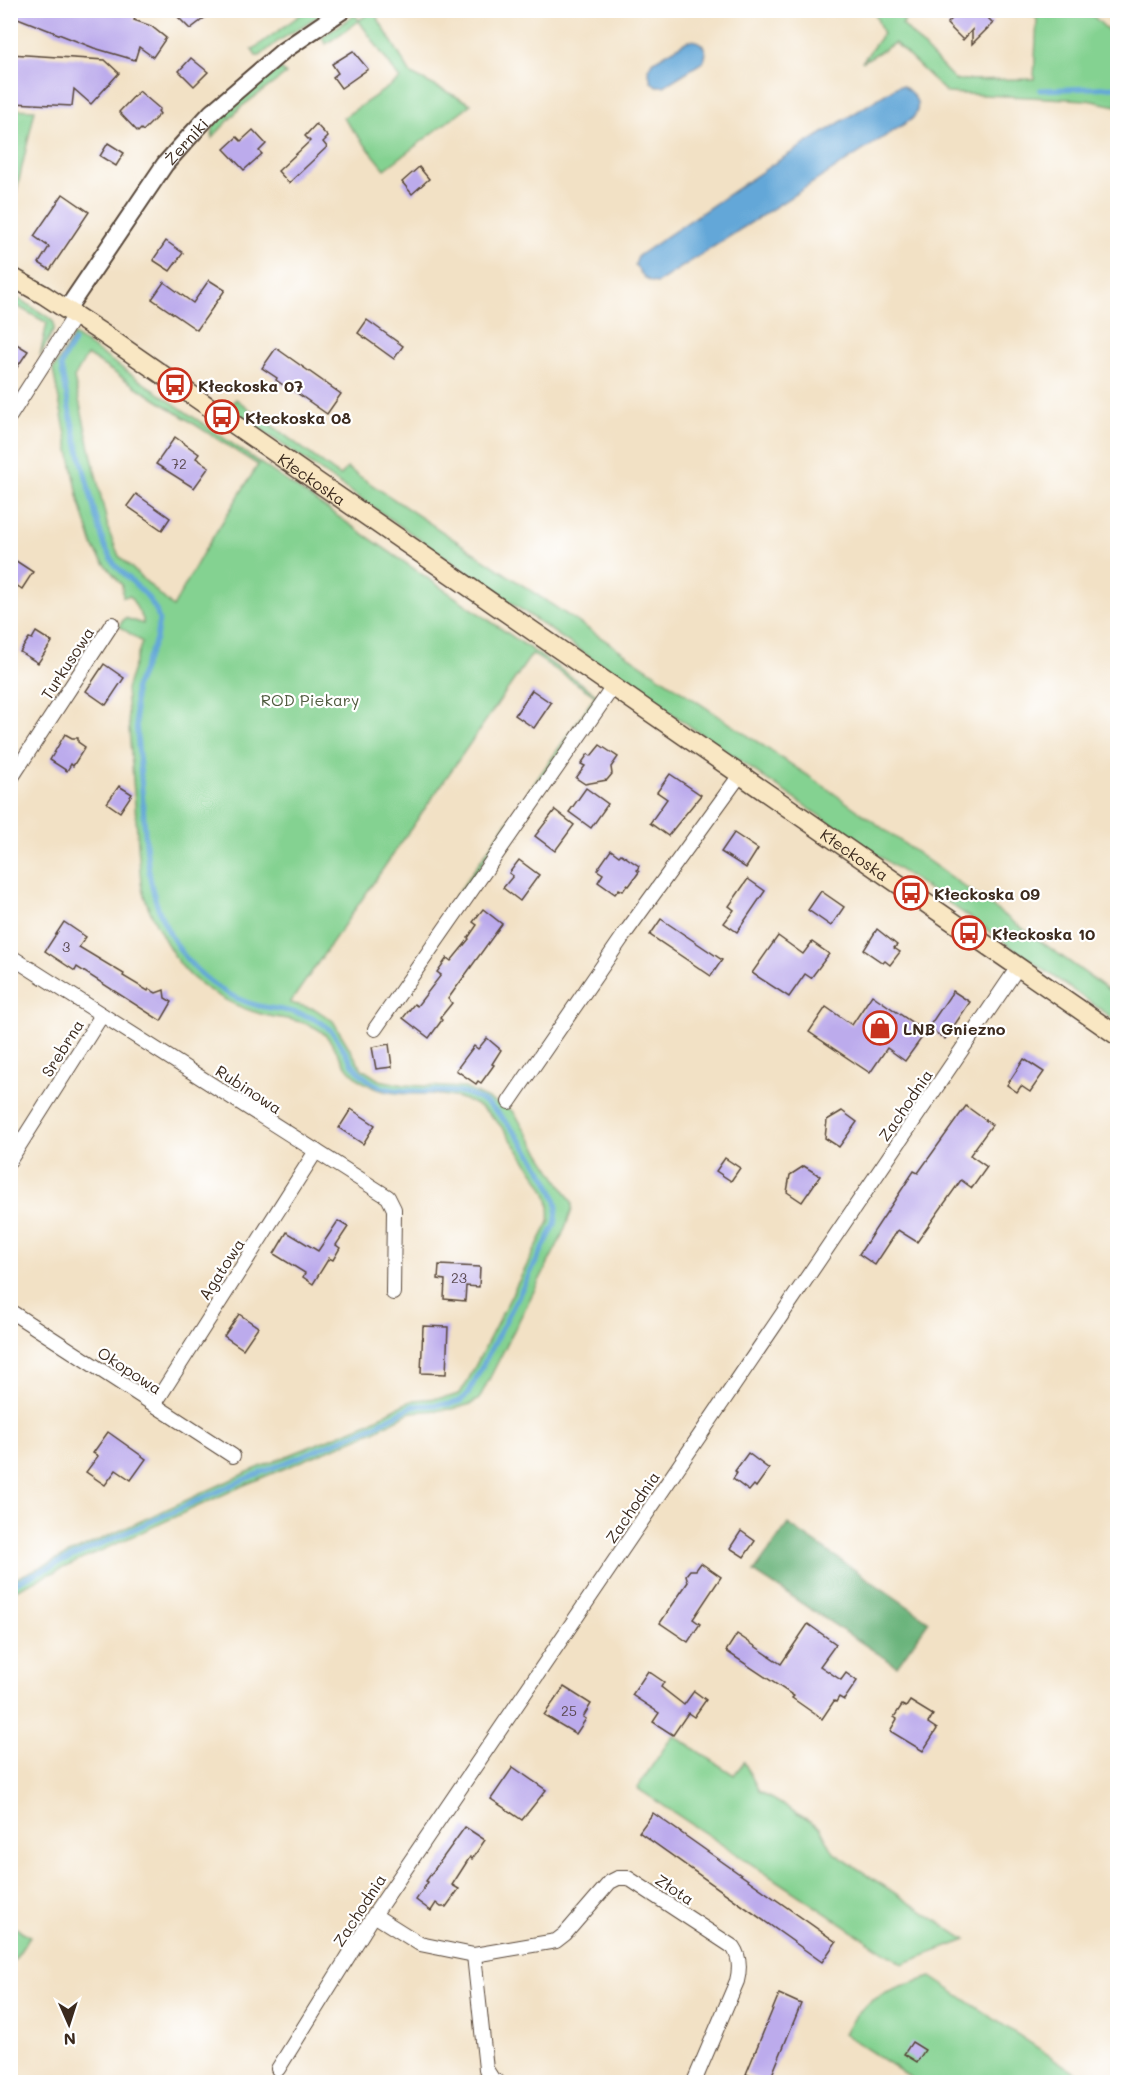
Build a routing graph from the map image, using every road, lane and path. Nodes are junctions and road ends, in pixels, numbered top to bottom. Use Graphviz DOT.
graph roads {
  1 [pos="343,10"];
  2 [pos="10,276"];
  3 [pos="71,312"];
  4 [pos="10,416"];
  5 [pos="112,624"];
  6 [pos="613,687"];
  7 [pos="740,775"];
  8 [pos="10,780"];
  9 [pos="10,956"];
  10 [pos="1018,967"];
  11 [pos="102,1015"];
  12 [pos="375,1029"];
  13 [pos="1118,1036"];
  14 [pos="509,1102"];
  15 [pos="316,1151"];
  16 [pos="10,1160"];
  17 [pos="393,1293"];
  18 [pos="10,1311"];
  19 [pos="154,1405"];
  20 [pos="232,1456"];
  21 [pos="374,1915"];
  22 [pos="474,1955"];
  23 [pos="278,2069"];
  24 [pos="498,2082"];
  25 [pos="694,2082"];
  1 -- 3 [label="street, Żerniki"];
  2 -- 3 [label="main road, Kłeckoska"];
  3 -- 4 [label="street"];
  3 -- 6 [label="main road, Kłeckoska"];
  5 -- 8 [label="street, Turkusowa"];
  6 -- 7 [label="main road, Kłeckoska"];
  6 -- 12 [label="street"];
  7 -- 10 [label="main road, Kłeckoska"];
  7 -- 14 [label="street"];
  9 -- 11 [label="street, Rubinowa"];
  10 -- 13 [label="main road, Kłeckoska"];
  10 -- 21 [label="street, Zachodnia"];
  11 -- 15 [label="street, Rubinowa"];
  11 -- 16 [label="street, Srebrna"];
  15 -- 17 [label="street, Rubinowa"];
  15 -- 19 [label="street, Agatowa"];
  18 -- 19 [label="street, Okopowa"];
  19 -- 20 [label="street, Okopowa"];
  21 -- 22 [label="street, Złota"];
  21 -- 23 [label="street, Zachodnia"];
  22 -- 24 [label="street"];
  22 -- 25 [label="street, Złota"];
}
